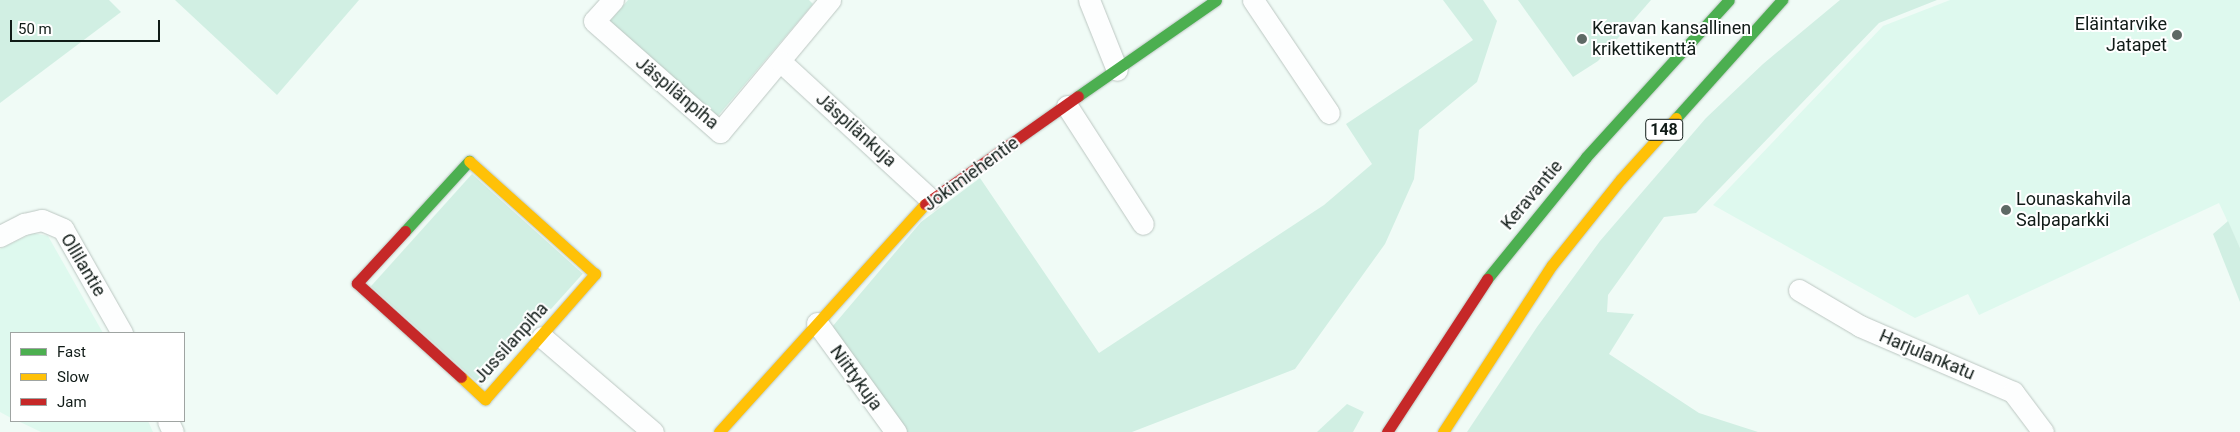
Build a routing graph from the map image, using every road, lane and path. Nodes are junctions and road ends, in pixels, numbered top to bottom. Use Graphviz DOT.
graph roads {
  1 [pos="613,0"];
  2 [pos="830,0"];
  3 [pos="1089,0"];
  4 [pos="1216,0"];
  5 [pos="1253,0"];
  6 [pos="1729,0"];
  7 [pos="1782,0"];
  8 [pos="781,62"];
  9 [pos="1117,70"];
  10 [pos="1067,106"];
  11 [pos="1329,113"];
  12 [pos="930,199"];
  13 [pos="1143,224"];
  14 [pos="0,236"];
  15 [pos="1799,290"];
  16 [pos="817,323"];
  17 [pos="121,332"];
  18 [pos="542,336"];
  19 [pos="653,432"];
  20 [pos="719,432"];
  21 [pos="896,432"];
  22 [pos="1387,432"];
  23 [pos="1443,432"];
  24 [pos="2043,432"];
  1 -- 8 [label="street, Jäspilänpiha"];
  2 -- 8 [label="street, Jäspilänpiha"];
  3 -- 9 [label="street"];
  4 -- 9 [label="street, Jokimiehentie"];
  5 -- 11 [label="street"];
  6 -- 22 [label="street, Keravantie / 148"];
  7 -- 23 [label="street, 148"];
  8 -- 12 [label="street, Jäspilänkuja"];
  9 -- 10 [label="street, Jokimiehentie"];
  10 -- 12 [label="street, Jokimiehentie"];
  10 -- 13 [label="street"];
  12 -- 16 [label="street, Jokimiehentie"];
  14 -- 17 [label="street, Ollilantie"];
  15 -- 24 [label="street, Harjulankatu"];
  16 -- 20 [label="street, Jokimiehentie"];
  16 -- 21 [label="street, Niittykuja"];
  18 -- 18 [label="street, Jussilanpiha"];
  18 -- 19 [label="street"];
}
